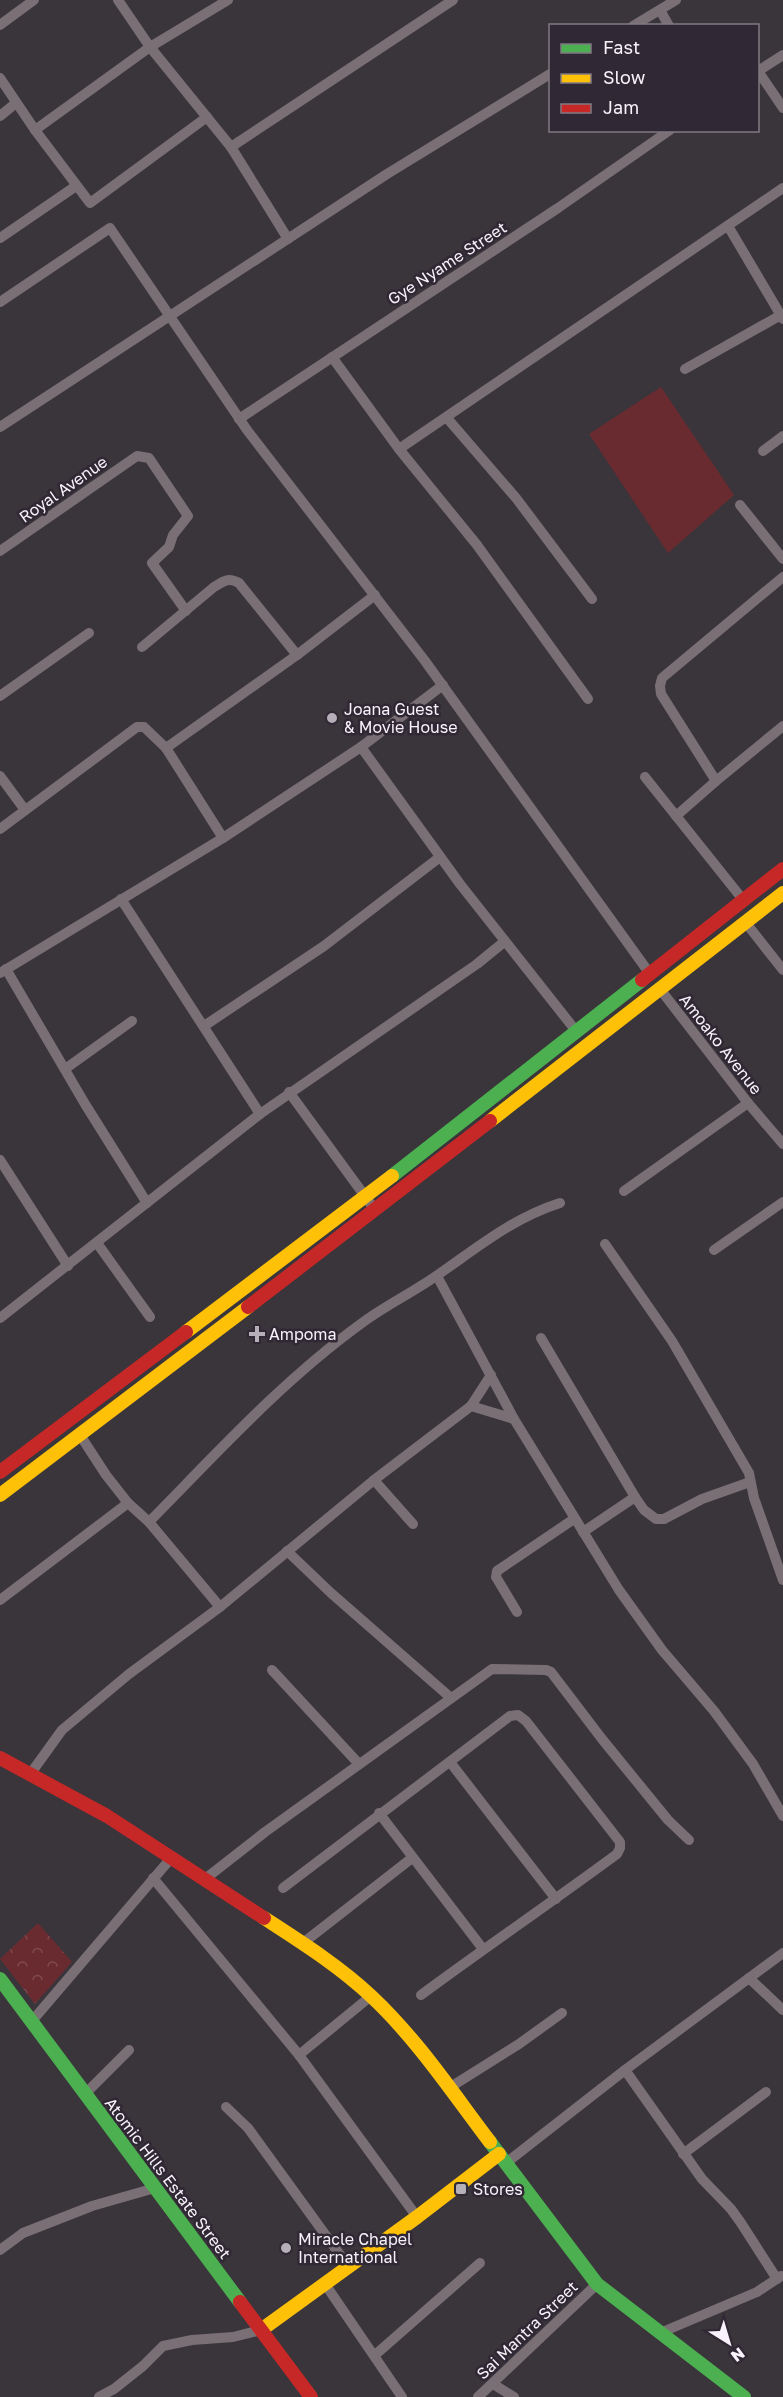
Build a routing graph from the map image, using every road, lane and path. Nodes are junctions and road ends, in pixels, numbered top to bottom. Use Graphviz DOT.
graph roads {
  1 [pos="34,0"];
  2 [pos="118,0"];
  3 [pos="228,0"];
  4 [pos="453,0"];
  5 [pos="676,0"];
  6 [pos="660,10"];
  7 [pos="0,24"];
  8 [pos="636,24"];
  9 [pos="668,24"];
  10 [pos="150,47"];
  11 [pos="783,55"];
  12 [pos="759,70"];
  13 [pos="759,72"];
  14 [pos="549,75"];
  15 [pos="0,78"];
  16 [pos="16,103"];
  17 [pos="783,108"];
  18 [pos="0,116"];
  19 [pos="207,117"];
  20 [pos="35,130"];
  21 [pos="667,132"];
  22 [pos="231,147"];
  23 [pos="76,186"];
  24 [pos="783,188"];
  25 [pos="728,226"];
  26 [pos="0,238"];
  27 [pos="288,238"];
  28 [pos="0,302"];
  29 [pos="171,316"];
  30 [pos="782,317"];
  31 [pos="332,357"];
  32 [pos="685,369"];
  33 [pos="447,418"];
  34 [pos="239,419"];
  35 [pos="0,427"];
  36 [pos="783,436"];
  37 [pos="399,448"];
  38 [pos="763,451"];
  39 [pos="740,505"];
  40 [pos="0,551"];
  41 [pos="783,559"];
  42 [pos="783,577"];
  43 [pos="375,595"];
  44 [pos="592,599"];
  45 [pos="186,611"];
  46 [pos="89,633"];
  47 [pos="142,647"];
  48 [pos="297,655"];
  49 [pos="442,685"];
  50 [pos="0,696"];
  51 [pos="588,699"];
  52 [pos="783,726"];
  53 [pos="361,747"];
  54 [pos="166,748"];
  55 [pos="0,776"];
  56 [pos="645,777"];
  57 [pos="716,781"];
  58 [pos="25,810"];
  59 [pos="676,816"];
  60 [pos="0,829"];
  61 [pos="223,838"];
  62 [pos="440,858"];
  63 [pos="783,869"];
  64 [pos="783,893"];
  65 [pos="121,899"];
  66 [pos="744,901"];
  67 [pos="746,923"];
  68 [pos="504,942"];
  69 [pos="783,970"];
  70 [pos="3,971"];
  71 [pos="650,974"];
  72 [pos="660,989"];
  73 [pos="132,1021"];
  74 [pos="204,1026"];
  75 [pos="576,1031"];
  76 [pos="65,1069"];
  77 [pos="289,1092"];
  78 [pos="748,1103"];
  79 [pos="260,1114"];
  80 [pos="783,1144"];
  81 [pos="0,1160"];
  82 [pos="624,1191"];
  83 [pos="365,1197"];
  84 [pos="783,1202"];
  85 [pos="147,1203"];
  86 [pos="560,1203"];
  87 [pos="375,1210"];
  88 [pos="97,1243"];
  89 [pos="604,1244"];
  90 [pos="714,1250"];
  91 [pos="68,1266"];
  92 [pos="437,1276"];
  93 [pos="150,1317"];
  94 [pos="0,1318"];
  95 [pos="541,1338"];
  96 [pos="490,1375"];
  97 [pos="471,1406"];
  98 [pos="514,1419"];
  99 [pos="80,1435"];
  100 [pos="0,1472"];
  101 [pos="374,1480"];
  102 [pos="750,1482"];
  103 [pos="0,1495"];
  104 [pos="635,1497"];
  105 [pos="128,1503"];
  106 [pos="574,1519"];
  107 [pos="149,1522"];
  108 [pos="413,1524"];
  109 [pos="583,1532"];
  110 [pos="287,1551"];
  111 [pos="783,1580"];
  112 [pos="0,1600"];
  113 [pos="220,1606"];
  114 [pos="517,1612"];
  115 [pos="272,1670"];
  116 [pos="451,1698"];
  117 [pos="0,1758"];
  118 [pos="450,1762"];
  119 [pos="359,1764"];
  120 [pos="31,1773"];
  121 [pos="379,1814"];
  122 [pos="783,1816"];
  123 [pos="689,1840"];
  124 [pos="172,1857"];
  125 [pos="412,1858"];
  126 [pos="153,1878"];
  127 [pos="205,1879"];
  128 [pos="283,1888"];
  129 [pos="556,1899"];
  130 [pos="303,1943"];
  131 [pos="483,1949"];
  132 [pos="783,1953"];
  133 [pos="749,1978"];
  134 [pos="0,1979"];
  135 [pos="421,1995"];
  136 [pos="371,1996"];
  137 [pos="783,2010"];
  138 [pos="562,2013"];
  139 [pos="32,2021"];
  140 [pos="129,2050"];
  141 [pos="299,2055"];
  142 [pos="625,2070"];
  143 [pos="449,2088"];
  144 [pos="766,2092"];
  145 [pos="85,2094"];
  146 [pos="226,2107"];
  147 [pos="683,2154"];
  148 [pos="502,2158"];
  149 [pos="155,2188"];
  150 [pos="417,2217"];
  151 [pos="0,2250"];
  152 [pos="480,2263"];
  153 [pos="348,2266"];
  154 [pos="780,2277"];
  155 [pos="325,2284"];
  156 [pos="597,2284"];
  157 [pos="261,2330"];
  158 [pos="660,2333"];
  159 [pos="375,2355"];
  160 [pos="493,2384"];
  161 [pos="99,2397"];
  162 [pos="311,2397"];
  163 [pos="402,2397"];
  164 [pos="478,2397"];
  165 [pos="514,2397"];
  166 [pos="744,2397"];
  1 -- 7 [label="street"];
  2 -- 10 [label="street"];
  3 -- 10 [label="street"];
  4 -- 22 [label="street"];
  5 -- 6 [label="street"];
  6 -- 8 [label="street"];
  6 -- 9 [label="street"];
  10 -- 19 [label="street"];
  10 -- 20 [label="street"];
  11 -- 12 [label="street"];
  13 -- 17 [label="street"];
  14 -- 27 [label="street"];
  15 -- 16 [label="street"];
  16 -- 18 [label="street"];
  16 -- 20 [label="street"];
  19 -- 22 [label="street"];
  19 -- 23 [label="street"];
  20 -- 23 [label="street"];
  21 -- 31 [label="street, Gye Nyame Street"];
  22 -- 27 [label="street"];
  23 -- 26 [label="street"];
  24 -- 25 [label="street"];
  25 -- 30 [label="street"];
  25 -- 33 [label="street"];
  27 -- 29 [label="street"];
  28 -- 29 [label="street"];
  29 -- 34 [label="street"];
  29 -- 35 [label="street"];
  30 -- 32 [label="street"];
  31 -- 34 [label="street, Gye Nyame Street"];
  31 -- 37 [label="street"];
  33 -- 37 [label="street"];
  33 -- 44 [label="street"];
  34 -- 43 [label="street"];
  36 -- 38 [label="street"];
  37 -- 51 [label="street"];
  39 -- 41 [label="street"];
  40 -- 45 [label="street, Royal Avenue"];
  42 -- 57 [label="street"];
  43 -- 48 [label="street"];
  43 -- 49 [label="street"];
  45 -- 47 [label="street"];
  45 -- 48 [label="street"];
  46 -- 50 [label="street"];
  48 -- 54 [label="street"];
  49 -- 53 [label="street"];
  49 -- 71 [label="street"];
  52 -- 57 [label="street"];
  53 -- 61 [label="street"];
  53 -- 62 [label="street"];
  54 -- 58 [label="street"];
  54 -- 61 [label="street"];
  55 -- 58 [label="street"];
  56 -- 59 [label="street"];
  57 -- 59 [label="street"];
  58 -- 60 [label="street"];
  59 -- 66 [label="street"];
  61 -- 65 [label="street"];
  62 -- 68 [label="street"];
  62 -- 74 [label="street"];
  63 -- 66 [label="street"];
  64 -- 67 [label="street"];
  65 -- 70 [label="street"];
  65 -- 74 [label="street"];
  66 -- 71 [label="street"];
  67 -- 69 [label="street"];
  67 -- 72 [label="street"];
  68 -- 75 [label="street"];
  68 -- 77 [label="street"];
  70 -- 76 [label="street"];
  71 -- 75 [label="street"];
  72 -- 78 [label="street, Amoako Avenue"];
  72 -- 87 [label="street"];
  73 -- 76 [label="street"];
  74 -- 79 [label="street"];
  75 -- 83 [label="street"];
  76 -- 85 [label="street"];
  77 -- 79 [label="street"];
  77 -- 83 [label="street"];
  78 -- 80 [label="street, Amoako Avenue"];
  78 -- 82 [label="street"];
  79 -- 85 [label="street"];
  81 -- 91 [label="street"];
  83 -- 87 [label="street"];
  83 -- 100 [label="street"];
  84 -- 90 [label="street"];
  85 -- 88 [label="street"];
  86 -- 92 [label="street"];
  87 -- 99 [label="street"];
  88 -- 91 [label="street"];
  88 -- 93 [label="street"];
  89 -- 102 [label="street"];
  91 -- 94 [label="street"];
  92 -- 96 [label="street"];
  92 -- 107 [label="street"];
  95 -- 104 [label="street"];
  96 -- 97 [label="street"];
  96 -- 98 [label="street"];
  97 -- 98 [label="street"];
  97 -- 101 [label="street"];
  98 -- 106 [label="street"];
  99 -- 103 [label="street"];
  99 -- 105 [label="street"];
  101 -- 108 [label="street"];
  101 -- 110 [label="street"];
  102 -- 104 [label="street"];
  102 -- 111 [label="street"];
  104 -- 109 [label="street"];
  105 -- 107 [label="street"];
  105 -- 112 [label="street"];
  106 -- 109 [label="street"];
  106 -- 114 [label="street"];
  107 -- 113 [label="street"];
  109 -- 122 [label="street"];
  110 -- 113 [label="street"];
  110 -- 116 [label="street"];
  113 -- 120 [label="street"];
  115 -- 119 [label="street"];
  116 -- 119 [label="street"];
  116 -- 123 [label="street"];
  117 -- 120 [label="street"];
  118 -- 121 [label="street"];
  118 -- 129 [label="street"];
  118 -- 129 [label="street"];
  119 -- 127 [label="street"];
  120 -- 124 [label="street"];
  121 -- 125 [label="street"];
  121 -- 128 [label="street"];
  124 -- 126 [label="street"];
  124 -- 127 [label="street"];
  125 -- 130 [label="street"];
  125 -- 131 [label="street"];
  126 -- 139 [label="street"];
  126 -- 141 [label="street"];
  127 -- 130 [label="street"];
  129 -- 131 [label="street"];
  130 -- 136 [label="street"];
  131 -- 135 [label="street"];
  132 -- 133 [label="street"];
  133 -- 137 [label="street"];
  133 -- 142 [label="street"];
  134 -- 139 [label="street, Atomic Hills Estate Street"];
  136 -- 141 [label="street"];
  136 -- 143 [label="street"];
  138 -- 143 [label="street"];
  139 -- 145 [label="street, Atomic Hills Estate Street"];
  140 -- 145 [label="street"];
  141 -- 150 [label="street"];
  142 -- 147 [label="street"];
  142 -- 148 [label="street"];
  143 -- 148 [label="street"];
  144 -- 147 [label="street"];
  145 -- 149 [label="street, Atomic Hills Estate Street"];
  146 -- 153 [label="street"];
  147 -- 154 [label="street"];
  148 -- 150 [label="street"];
  148 -- 156 [label="street"];
  149 -- 151 [label="street"];
  149 -- 157 [label="street, Atomic Hills Estate Street"];
  150 -- 153 [label="street"];
  152 -- 159 [label="street"];
  153 -- 155 [label="street"];
  154 -- 158 [label="street"];
  155 -- 157 [label="street"];
  155 -- 159 [label="street"];
  156 -- 158 [label="street"];
  156 -- 160 [label="street, Sai Mantra Street"];
  157 -- 161 [label="street"];
  157 -- 162 [label="street, Atomic Hills Estate Street"];
  158 -- 166 [label="street"];
  159 -- 163 [label="street"];
  160 -- 164 [label="street, Sai Mantra Street"];
  160 -- 165 [label="street"];
}
